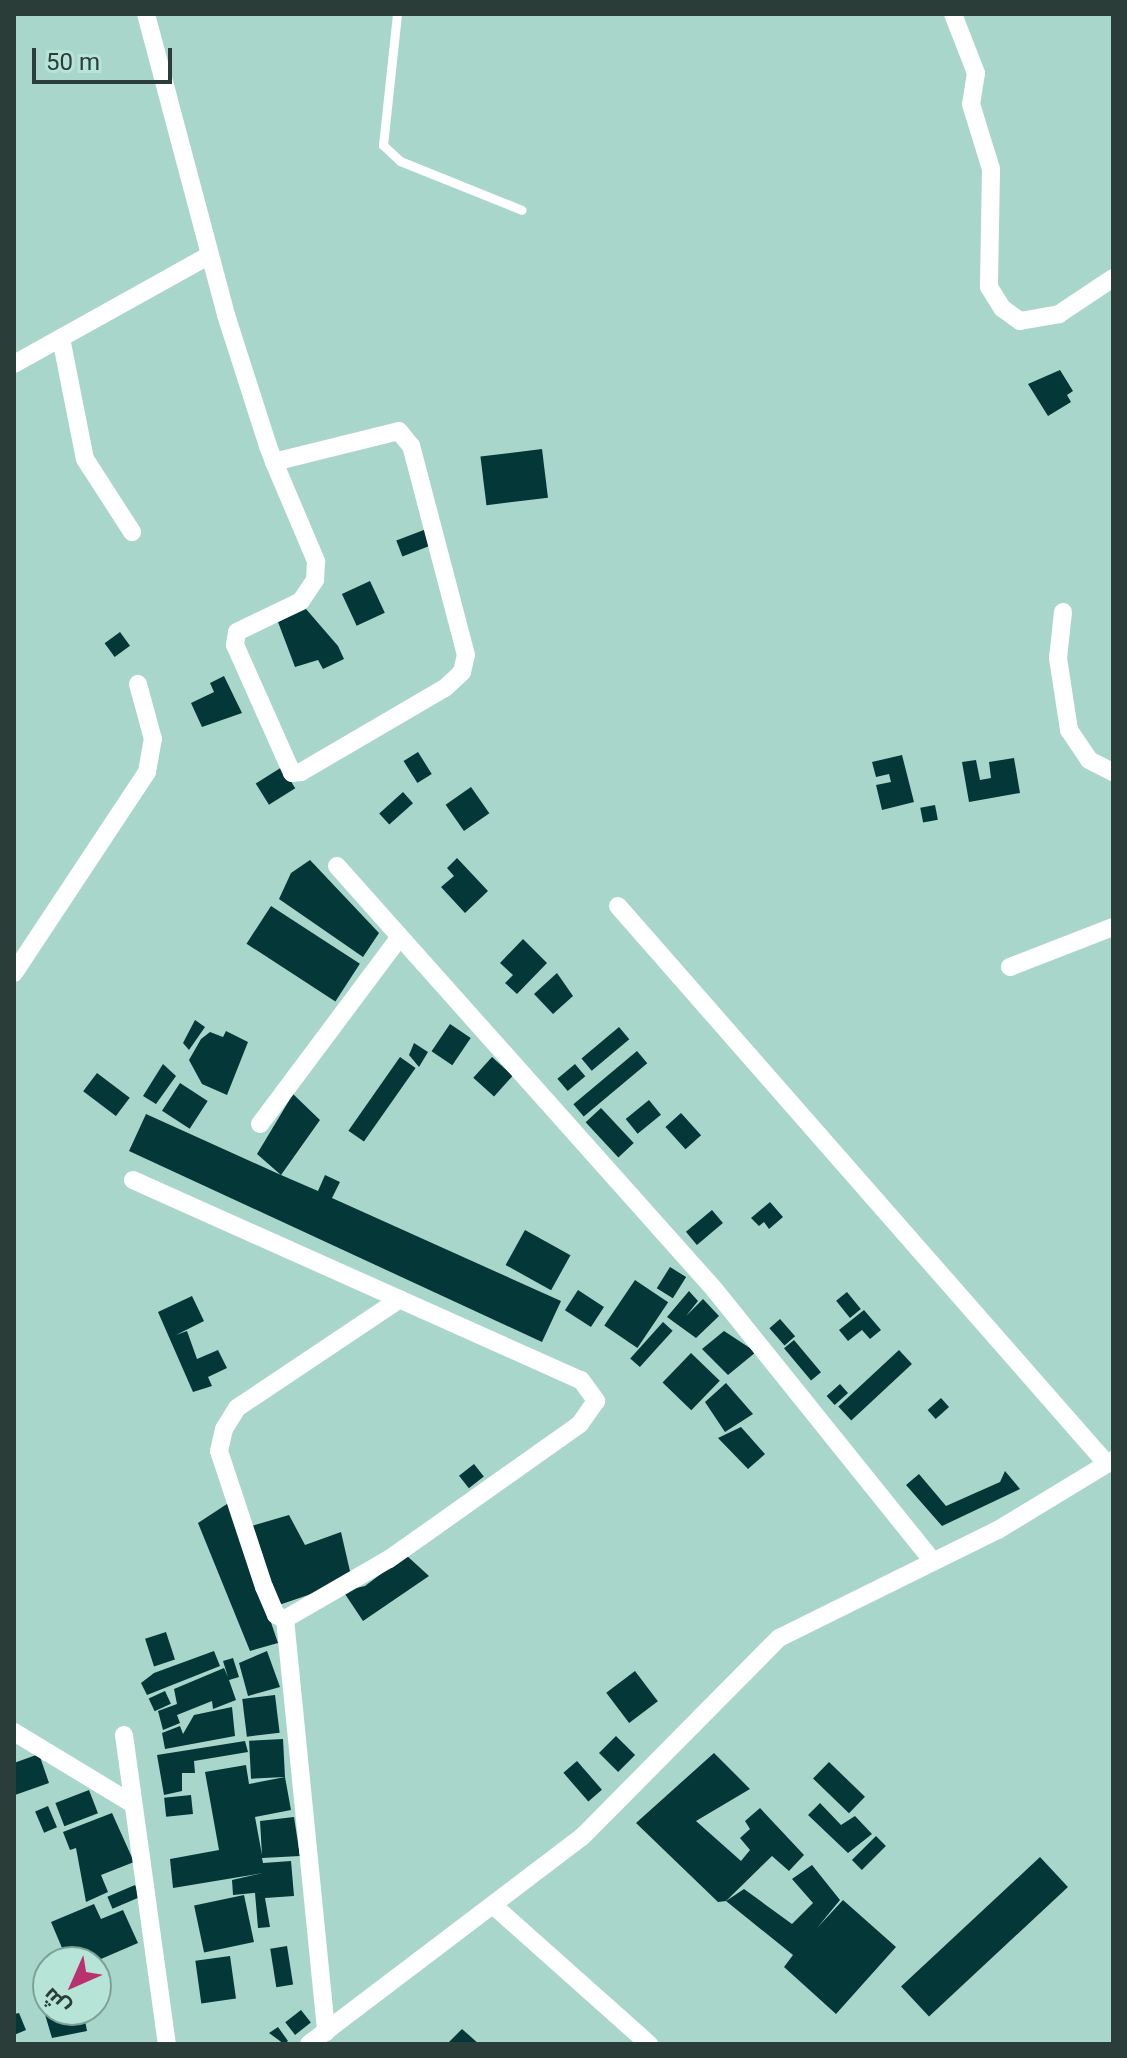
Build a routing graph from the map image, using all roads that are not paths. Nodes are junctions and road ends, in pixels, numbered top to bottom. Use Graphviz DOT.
graph roads {
  1 [pos="146,14"];
  2 [pos="397,14"];
  3 [pos="953,14"];
  4 [pos="522,210"];
  5 [pos="210,255"];
  6 [pos="1113,278"];
  7 [pos="61,338"];
  8 [pos="14,364"];
  9 [pos="274,462"];
  10 [pos="132,532"];
  11 [pos="1063,612"];
  12 [pos="138,684"];
  13 [pos="1113,772"];
  14 [pos="337,866"];
  15 [pos="618,906"];
  16 [pos="1113,927"];
  17 [pos="399,938"];
  18 [pos="1010,967"];
  19 [pos="14,973"];
  20 [pos="260,1124"];
  21 [pos="133,1180"];
  22 [pos="400,1299"];
  23 [pos="1110,1462"];
  24 [pos="931,1559"];
  25 [pos="285,1619"];
  26 [pos="14,1732"];
  27 [pos="124,1735"];
  28 [pos="133,1804"];
  29 [pos="494,1906"];
  30 [pos="316,2040"];
  31 [pos="167,2044"];
  32 [pos="649,2044"];
  1 -- 5 [label="street"];
  2 -- 4 [label="lane"];
  3 -- 6 [label="street"];
  5 -- 7 [label="street"];
  5 -- 9 [label="street"];
  7 -- 8 [label="street"];
  7 -- 10 [label="street"];
  9 -- 9 [label="street"];
  11 -- 13 [label="street"];
  12 -- 19 [label="street"];
  14 -- 17 [label="street"];
  15 -- 23 [label="street"];
  16 -- 18 [label="street"];
  17 -- 20 [label="street"];
  17 -- 24 [label="street"];
  21 -- 22 [label="street"];
  22 -- 25 [label="street"];
  22 -- 25 [label="street"];
  23 -- 24 [label="street"];
  24 -- 29 [label="street"];
  25 -- 30 [label="street"];
  26 -- 28 [label="street"];
  27 -- 28 [label="street"];
  28 -- 31 [label="street"];
  29 -- 30 [label="street"];
  29 -- 32 [label="street"];
}
